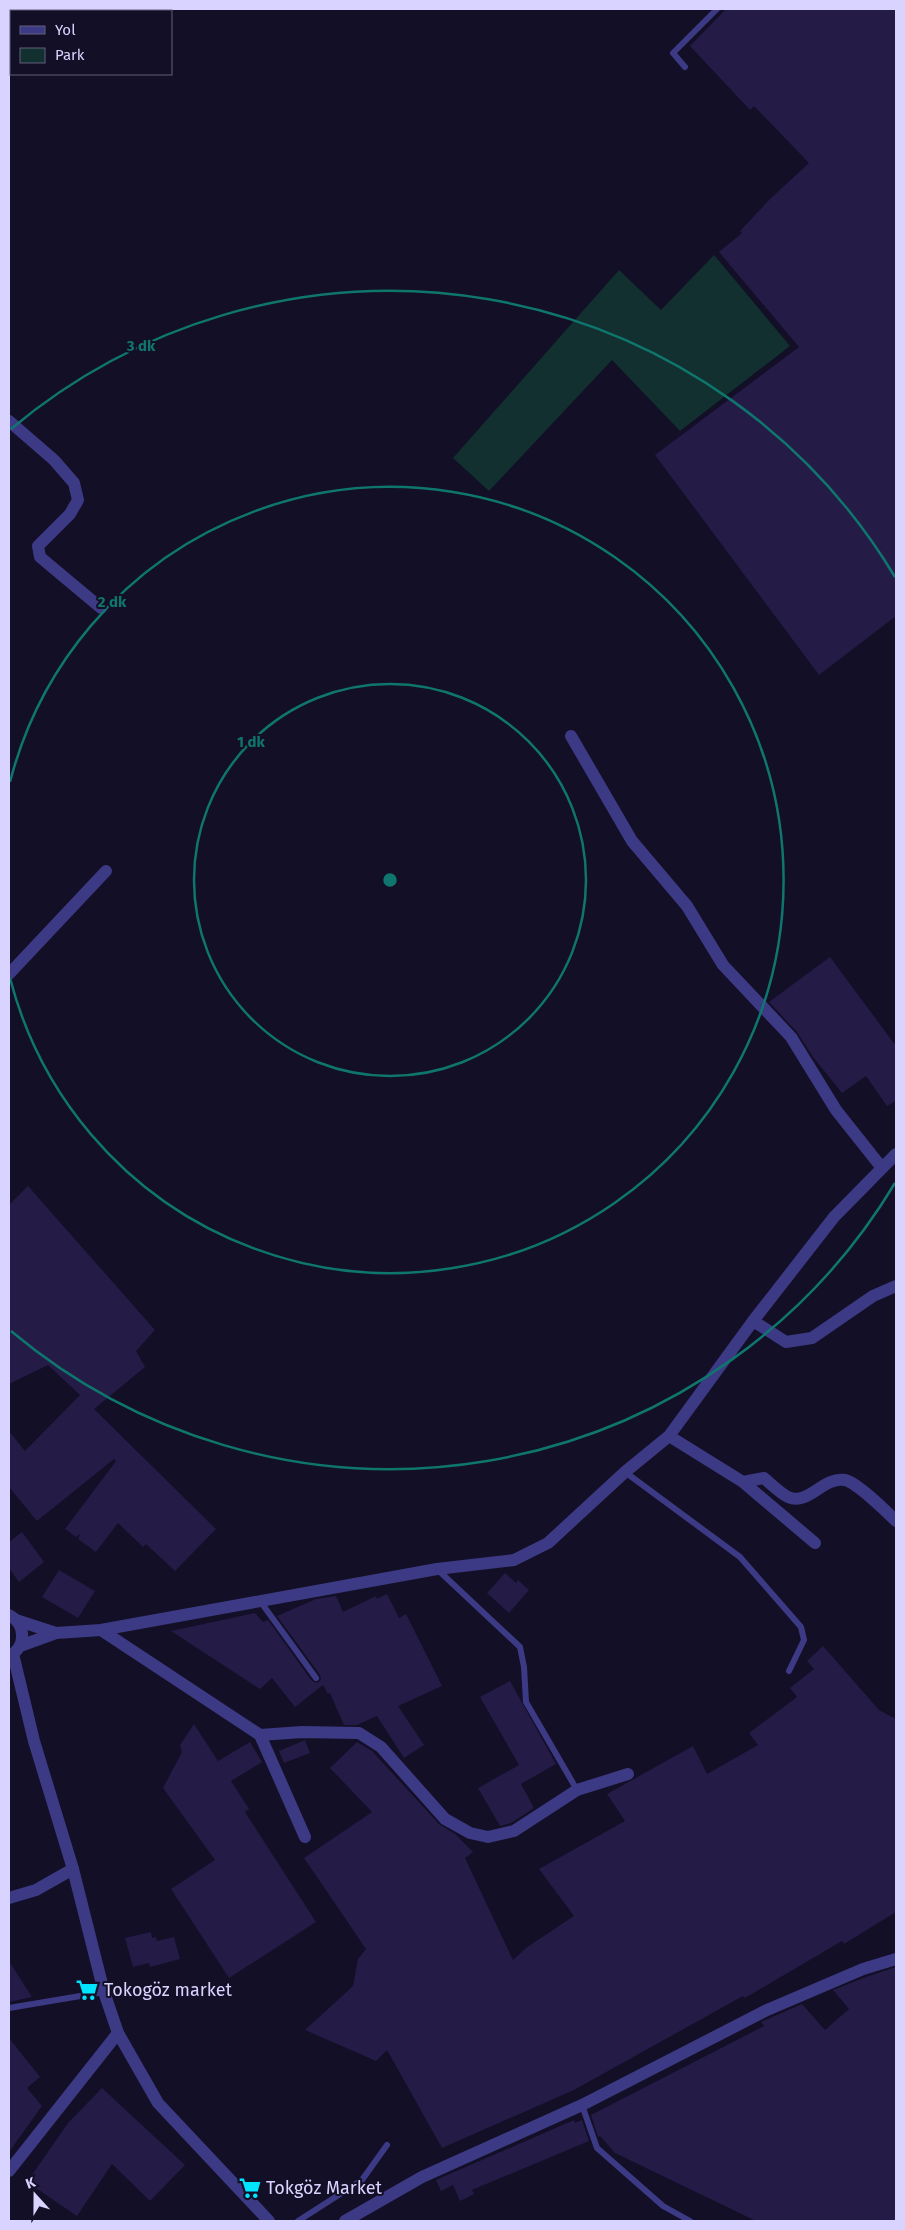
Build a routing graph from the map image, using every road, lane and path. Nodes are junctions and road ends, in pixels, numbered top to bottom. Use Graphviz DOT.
graph roads {
  1 [pos="717,9"];
  2 [pos="686,67"];
  3 [pos="9,421"];
  4 [pos="101,608"];
  5 [pos="571,736"];
  6 [pos="106,871"];
  7 [pos="9,974"];
  8 [pos="896,1154"];
  9 [pos="882,1168"];
  10 [pos="896,1286"];
  11 [pos="754,1322"];
  12 [pos="669,1436"];
  13 [pos="625,1472"];
  14 [pos="743,1482"];
  15 [pos="896,1521"];
  16 [pos="815,1544"];
  17 [pos="437,1569"];
  18 [pos="260,1601"];
  19 [pos="13,1618"];
  20 [pos="102,1630"];
  21 [pos="56,1633"];
  22 [pos="14,1652"];
  23 [pos="789,1671"];
  24 [pos="316,1678"];
  25 [pos="260,1735"];
  26 [pos="628,1774"];
  27 [pos="577,1790"];
  28 [pos="305,1837"];
  29 [pos="73,1869"];
  30 [pos="9,1898"];
  31 [pos="896,1959"];
  32 [pos="104,1992"];
  33 [pos="9,2008"];
  34 [pos="118,2033"];
  35 [pos="582,2105"];
  36 [pos="387,2145"];
  37 [pos="9,2172"];
  38 [pos="268,2221"];
  39 [pos="298,2221"];
  40 [pos="345,2221"];
  41 [pos="690,2221"];
  1 -- 2 [label="lane"];
  3 -- 4 [label="street"];
  5 -- 9 [label="street"];
  6 -- 7 [label="street"];
  8 -- 9 [label="street"];
  9 -- 11 [label="street"];
  10 -- 11 [label="street"];
  11 -- 12 [label="street"];
  12 -- 13 [label="street"];
  12 -- 14 [label="street"];
  13 -- 17 [label="street"];
  13 -- 23 [label="lane"];
  14 -- 15 [label="street"];
  14 -- 16 [label="street"];
  17 -- 18 [label="street"];
  17 -- 27 [label="lane"];
  18 -- 20 [label="street"];
  18 -- 24 [label="lane"];
  19 -- 21 [label="street"];
  19 -- 22 [label="street"];
  20 -- 21 [label="street"];
  20 -- 25 [label="street"];
  21 -- 22 [label="street"];
  22 -- 29 [label="street"];
  25 -- 27 [label="street"];
  25 -- 28 [label="street"];
  26 -- 27 [label="street"];
  29 -- 30 [label="street"];
  29 -- 32 [label="street"];
  31 -- 35 [label="street"];
  32 -- 33 [label="lane"];
  32 -- 34 [label="street"];
  34 -- 37 [label="street"];
  34 -- 38 [label="street"];
  35 -- 40 [label="street"];
  35 -- 41 [label="lane"];
  36 -- 39 [label="lane"];
}
